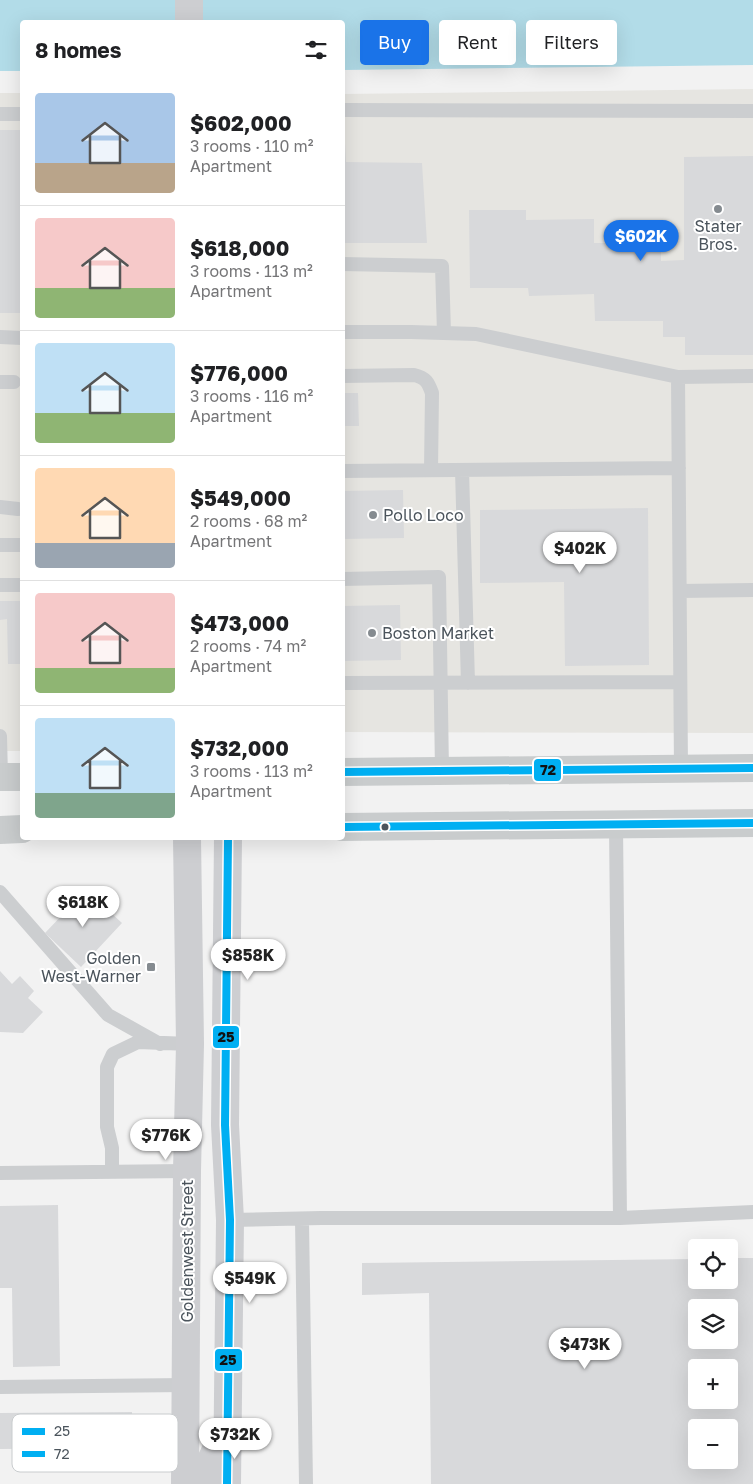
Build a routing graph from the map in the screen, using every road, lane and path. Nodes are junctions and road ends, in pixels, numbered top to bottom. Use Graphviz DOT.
graph roads {
  1 [pos="189,0"];
  2 [pos="189,20"];
  3 [pos="345,110"];
  4 [pos="753,111"];
  5 [pos="0,114"];
  6 [pos="20,114"];
  7 [pos="345,264"];
  8 [pos="345,332"];
  9 [pos="444,333"];
  10 [pos="0,338"];
  11 [pos="20,338"];
  12 [pos="345,376"];
  13 [pos="753,376"];
  14 [pos="678,377"];
  15 [pos="679,468"];
  16 [pos="430,470"];
  17 [pos="462,470"];
  18 [pos="345,471"];
  19 [pos="0,507"];
  20 [pos="18,509"];
  21 [pos="0,545"];
  22 [pos="20,545"];
  23 [pos="345,579"];
  24 [pos="0,585"];
  25 [pos="20,585"];
  26 [pos="753,590"];
  27 [pos="680,591"];
  28 [pos="440,682"];
  29 [pos="468,682"];
  30 [pos="680,682"];
  31 [pos="345,683"];
  32 [pos="0,736"];
  33 [pos="753,768"];
  34 [pos="681,770"];
  35 [pos="442,771"];
  36 [pos="345,772"];
  37 [pos="0,777"];
  38 [pos="20,777"];
  39 [pos="753,823"];
  40 [pos="616,825"];
  41 [pos="345,827"];
  42 [pos="20,829"];
  43 [pos="0,830"];
  44 [pos="188,840"];
  45 [pos="228,840"];
  46 [pos="0,892"];
  47 [pos="160,1044"];
  48 [pos="190,1044"];
  49 [pos="187,1171"];
  50 [pos="0,1172"];
  51 [pos="112,1172"];
  52 [pos="753,1212"];
  53 [pos="620,1218"];
  54 [pos="230,1220"];
  55 [pos="302,1220"];
  56 [pos="186,1385"];
  57 [pos="0,1387"];
  58 [pos="227,1420"];
  59 [pos="186,1484"];
  60 [pos="201,1484"];
  61 [pos="227,1484"];
  62 [pos="306,1484"];
  1 -- 2 [label="main road"];
  3 -- 4 [label="lane"];
  5 -- 6 [label="lane"];
  7 -- 9 [label="lane"];
  8 -- 9 [label="lane"];
  9 -- 14 [label="lane"];
  10 -- 11 [label="lane"];
  12 -- 16 [label="lane"];
  13 -- 14 [label="lane"];
  14 -- 15 [label="lane"];
  15 -- 17 [label="lane"];
  15 -- 27 [label="lane"];
  16 -- 17 [label="lane"];
  16 -- 18 [label="lane"];
  17 -- 29 [label="lane"];
  19 -- 20 [label="lane"];
  21 -- 22 [label="lane"];
  23 -- 28 [label="lane"];
  24 -- 25 [label="lane"];
  26 -- 27 [label="lane"];
  27 -- 30 [label="lane"];
  28 -- 29 [label="lane"];
  28 -- 31 [label="lane"];
  28 -- 35 [label="lane"];
  29 -- 30 [label="lane"];
  30 -- 34 [label="lane"];
  32 -- 37 [label="lane"];
  33 -- 34 [label="main road"];
  34 -- 35 [label="main road"];
  35 -- 36 [label="main road"];
  37 -- 38 [label="main road"];
  39 -- 40 [label="main road"];
  40 -- 41 [label="main road"];
  40 -- 53 [label="lane"];
  42 -- 43 [label="main road"];
  44 -- 48 [label="main road, Goldenwest Street"];
  45 -- 54 [label="main road"];
  46 -- 47 [label="lane"];
  47 -- 48 [label="lane"];
  47 -- 51 [label="lane"];
  48 -- 49 [label="main road, Goldenwest Street"];
  49 -- 51 [label="lane"];
  49 -- 56 [label="main road, Goldenwest Street"];
  50 -- 51 [label="lane"];
  52 -- 53 [label="lane"];
  53 -- 55 [label="lane"];
  54 -- 55 [label="lane"];
  54 -- 58 [label="main road"];
  55 -- 62 [label="lane"];
  56 -- 57 [label="lane"];
  56 -- 59 [label="main road, Goldenwest Street"];
  58 -- 60 [label="main road"];
  58 -- 61 [label="main road"];
}
